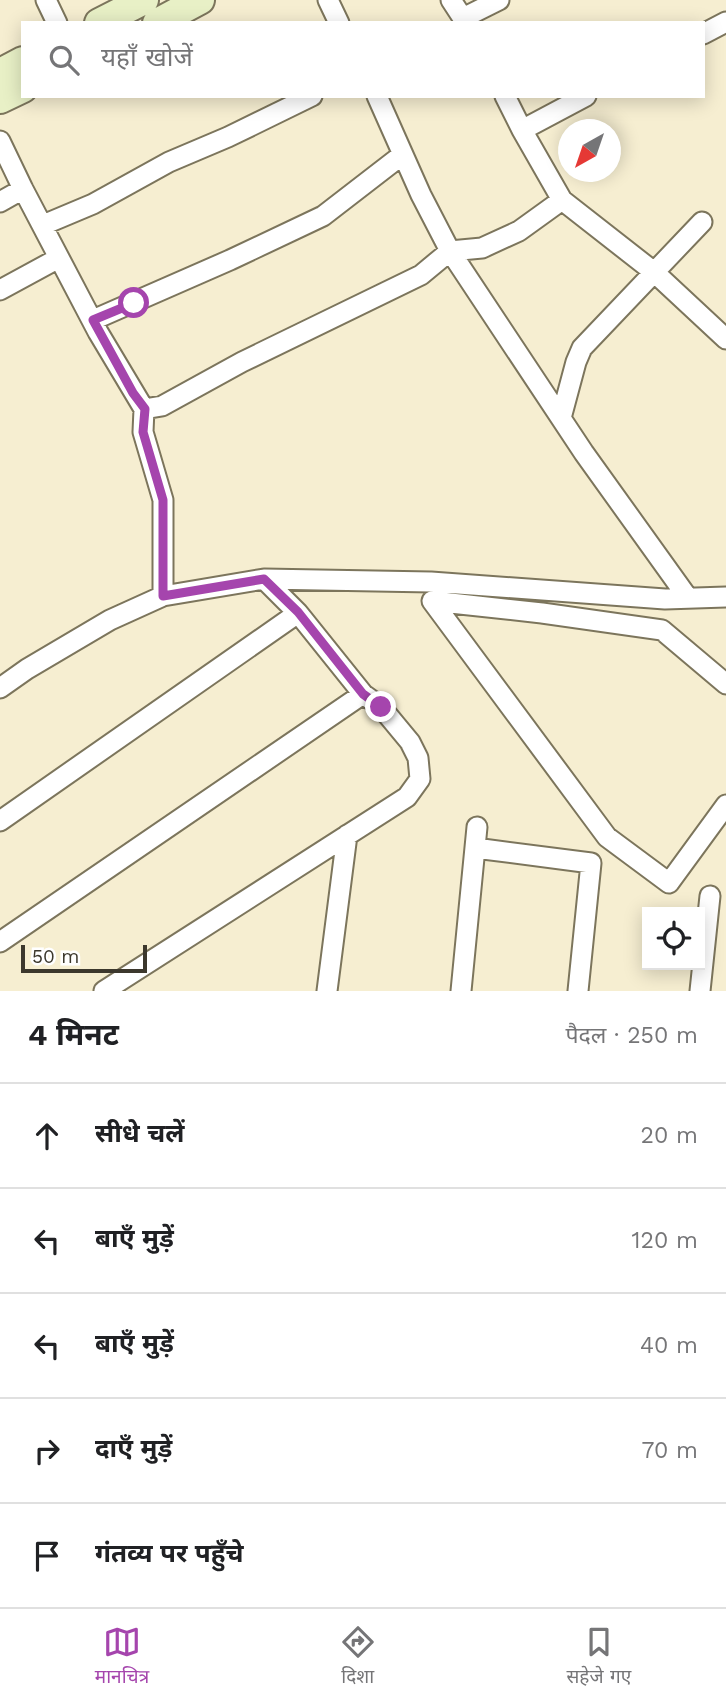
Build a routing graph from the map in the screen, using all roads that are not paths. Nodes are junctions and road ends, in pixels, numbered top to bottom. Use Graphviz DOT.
graph roads {
  1 [pos="46,0"];
  2 [pos="144,0"];
  3 [pos="200,0"];
  4 [pos="328,0"];
  5 [pos="451,0"];
  6 [pos="499,0"];
  7 [pos="465,20"];
  8 [pos="56,21"];
  9 [pos="103,21"];
  10 [pos="161,21"];
  11 [pos="338,21"];
  12 [pos="726,22"];
  13 [pos="705,33"];
  14 [pos="21,62"];
  15 [pos="0,73"];
  16 [pos="21,89"];
  17 [pos="308,98"];
  18 [pos="378,98"];
  19 [pos="506,98"];
  20 [pos="582,98"];
  21 [pos="0,99"];
  22 [pos="522,130"];
  23 [pos="0,141"];
  24 [pos="402,155"];
  25 [pos="23,189"];
  26 [pos="562,200"];
  27 [pos="0,202"];
  28 [pos="702,222"];
  29 [pos="43,225"];
  30 [pos="450,251"];
  31 [pos="59,258"];
  32 [pos="654,272"];
  33 [pos="0,290"];
  34 [pos="93,320"];
  35 [pos="726,339"];
  36 [pos="145,409"];
  37 [pos="561,418"];
  38 [pos="264,579"];
  39 [pos="542,589"];
  40 [pos="163,596"];
  41 [pos="726,597"];
  42 [pos="688,598"];
  43 [pos="298,612"];
  44 [pos="542,613"];
  45 [pos="726,684"];
  46 [pos="0,688"];
  47 [pos="363,694"];
  48 [pos="726,805"];
  49 [pos="0,821"];
  50 [pos="477,827"];
  51 [pos="347,835"];
  52 [pos="475,848"];
  53 [pos="710,896"];
  54 [pos="0,942"];
  55 [pos="104,991"];
  56 [pos="327,991"];
  57 [pos="461,991"];
  58 [pos="578,991"];
  59 [pos="700,991"];
  1 -- 8 [label="street"];
  2 -- 9 [label="street"];
  3 -- 10 [label="street"];
  4 -- 11 [label="street"];
  5 -- 7 [label="street"];
  6 -- 7 [label="street"];
  12 -- 13 [label="street"];
  14 -- 15 [label="street"];
  16 -- 21 [label="street"];
  17 -- 29 [label="street"];
  18 -- 24 [label="street"];
  19 -- 22 [label="street"];
  20 -- 22 [label="street"];
  22 -- 26 [label="street"];
  23 -- 25 [label="street"];
  24 -- 30 [label="street"];
  24 -- 34 [label="street"];
  25 -- 27 [label="street"];
  25 -- 29 [label="street"];
  26 -- 30 [label="street"];
  26 -- 32 [label="street"];
  28 -- 32 [label="street"];
  29 -- 31 [label="street"];
  30 -- 36 [label="street"];
  30 -- 37 [label="street"];
  31 -- 33 [label="street"];
  31 -- 34 [label="street"];
  32 -- 35 [label="street"];
  32 -- 37 [label="street"];
  34 -- 36 [label="street"];
  36 -- 40 [label="street"];
  37 -- 42 [label="street"];
  38 -- 39 [label="street"];
  38 -- 40 [label="street"];
  38 -- 43 [label="street"];
  39 -- 42 [label="street"];
  39 -- 44 [label="street"];
  40 -- 46 [label="street"];
  41 -- 42 [label="street"];
  43 -- 47 [label="street"];
  43 -- 49 [label="street"];
  44 -- 45 [label="street"];
  44 -- 48 [label="street"];
  47 -- 51 [label="street"];
  47 -- 54 [label="street"];
  50 -- 52 [label="street"];
  51 -- 55 [label="street"];
  51 -- 56 [label="street"];
  52 -- 57 [label="street"];
  52 -- 58 [label="street"];
  53 -- 59 [label="street"];
}
